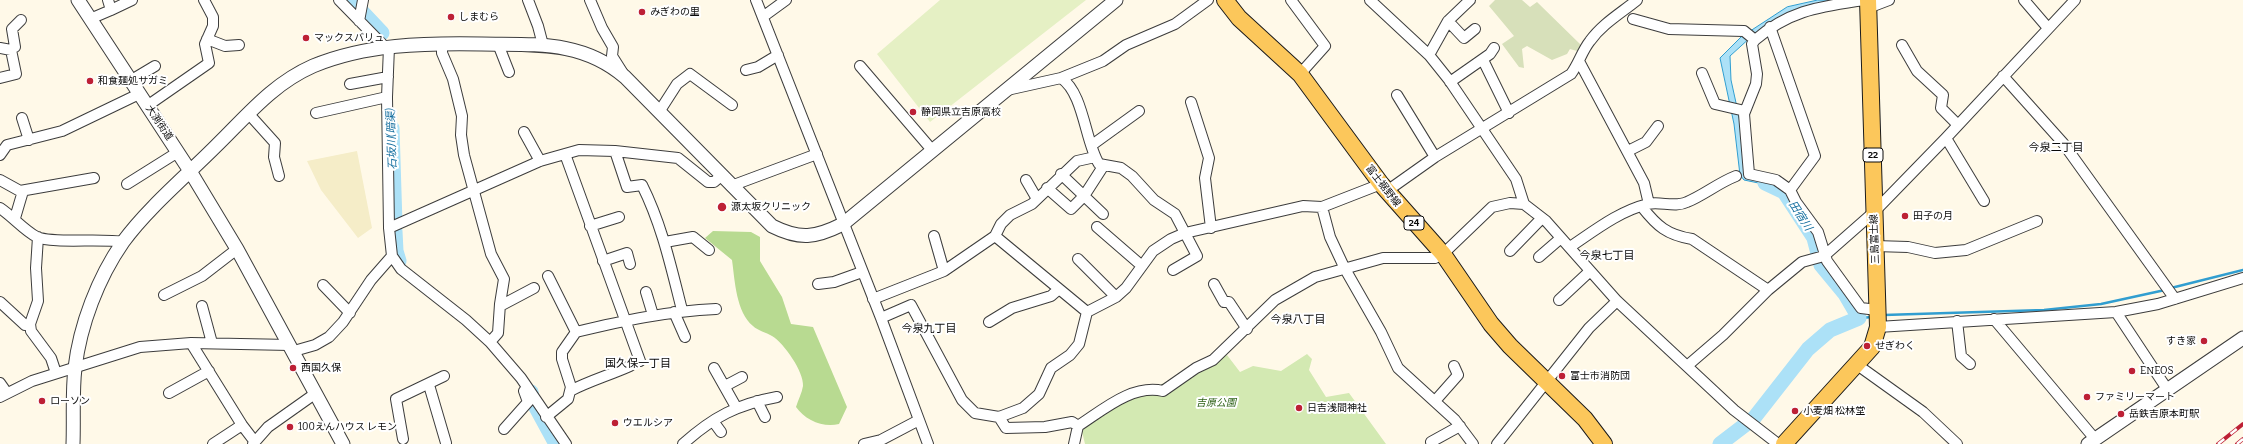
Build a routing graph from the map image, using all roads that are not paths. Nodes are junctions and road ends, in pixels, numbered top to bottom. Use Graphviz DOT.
graph roads {
  1 [pos="78,0"];
  2 [pos="108,0"];
  3 [pos="132,0"];
  4 [pos="204,0"];
  5 [pos="338,0"];
  6 [pos="363,0"];
  7 [pos="528,0"];
  8 [pos="756,0"];
  9 [pos="786,0"];
  10 [pos="1116,0"];
  11 [pos="1208,0"];
  12 [pos="1225,0"];
  13 [pos="1291,0"];
  14 [pos="1370,0"];
  15 [pos="1470,0"];
  16 [pos="1637,0"];
  17 [pos="1889,0"];
  18 [pos="2024,0"];
  19 [pos="2075,0"];
  20 [pos="594,3"];
  21 [pos="1867,3"];
  22 [pos="111,10"];
  23 [pos="361,16"];
  24 [pos="764,16"];
  25 [pos="90,19"];
  26 [pos="1633,19"];
  27 [pos="21,20"];
  28 [pos="1448,22"];
  29 [pos="1770,27"];
  30 [pos="2048,28"];
  31 [pos="1475,29"];
  32 [pos="207,39"];
  33 [pos="1755,40"];
  34 [pos="442,43"];
  35 [pos="498,44"];
  36 [pos="239,45"];
  37 [pos="543,45"];
  38 [pos="1902,46"];
  39 [pos="15,47"];
  40 [pos="387,47"];
  41 [pos="0,48"];
  42 [pos="1494,48"];
  43 [pos="778,55"];
  44 [pos="1429,55"];
  45 [pos="1483,60"];
  46 [pos="1580,63"];
  47 [pos="155,66"];
  48 [pos="860,66"];
  49 [pos="746,70"];
  50 [pos="509,72"];
  51 [pos="1702,73"];
  52 [pos="1300,74"];
  53 [pos="388,76"];
  54 [pos="2003,76"];
  55 [pos="626,77"];
  56 [pos="0,78"];
  57 [pos="1061,78"];
  58 [pos="130,81"];
  59 [pos="1450,82"];
  60 [pos="350,84"];
  61 [pos="1007,90"];
  62 [pos="139,94"];
  63 [pos="1397,96"];
  64 [pos="387,97"];
  65 [pos="1191,102"];
  66 [pos="732,105"];
  67 [pos="147,106"];
  68 [pos="1743,110"];
  69 [pos="1139,111"];
  70 [pos="659,112"];
  71 [pos="1509,112"];
  72 [pos="248,113"];
  73 [pos="316,113"];
  74 [pos="22,118"];
  75 [pos="1958,125"];
  76 [pos="1658,126"];
  77 [pos="1483,129"];
  78 [pos="524,132"];
  79 [pos="1946,138"];
  80 [pos="29,140"];
  81 [pos="1092,145"];
  82 [pos="932,150"];
  83 [pos="615,151"];
  84 [pos="1628,151"];
  85 [pos="178,152"];
  86 [pos="565,154"];
  87 [pos="817,154"];
  88 [pos="0,155"];
  89 [pos="1095,157"];
  90 [pos="1435,157"];
  91 [pos="540,160"];
  92 [pos="1104,165"];
  93 [pos="190,171"];
  94 [pos="1061,174"];
  95 [pos="279,176"];
  96 [pos="721,176"];
  97 [pos="1736,176"];
  98 [pos="94,178"];
  99 [pos="0,180"];
  100 [pos="1026,180"];
  101 [pos="127,184"];
  102 [pos="731,186"];
  103 [pos="1047,188"];
  104 [pos="1384,188"];
  105 [pos="473,189"];
  106 [pos="1790,190"];
  107 [pos="23,191"];
  108 [pos="1084,196"];
  109 [pos="1037,199"];
  110 [pos="1984,201"];
  111 [pos="1524,204"];
  112 [pos="1645,205"];
  113 [pos="1322,207"];
  114 [pos="2,212"];
  115 [pos="1874,212"];
  116 [pos="1103,214"];
  117 [pos="619,217"];
  118 [pos="15,218"];
  119 [pos="1542,218"];
  120 [pos="2037,222"];
  121 [pos="843,224"];
  122 [pos="590,226"];
  123 [pos="389,228"];
  124 [pos="1097,228"];
  125 [pos="1211,228"];
  126 [pos="1185,233"];
  127 [pos="934,236"];
  128 [pos="995,236"];
  129 [pos="38,237"];
  130 [pos="1561,238"];
  131 [pos="124,242"];
  132 [pos="665,242"];
  133 [pos="1875,246"];
  134 [pos="1570,247"];
  135 [pos="237,249"];
  136 [pos="709,250"];
  137 [pos="1510,251"];
  138 [pos="1443,254"];
  139 [pos="392,256"];
  140 [pos="1824,256"];
  141 [pos="1539,257"];
  142 [pos="1078,260"];
  143 [pos="603,261"];
  144 [pos="630,264"];
  145 [pos="1142,266"];
  146 [pos="1345,269"];
  147 [pos="944,270"];
  148 [pos="1173,270"];
  149 [pos="862,272"];
  150 [pos="1589,272"];
  151 [pos="548,276"];
  152 [pos="2243,278"];
  153 [pos="818,284"];
  154 [pos="1214,284"];
  155 [pos="323,285"];
  156 [pos="534,288"];
  157 [pos="1059,288"];
  158 [pos="1768,290"];
  159 [pos="646,292"];
  160 [pos="164,296"];
  161 [pos="1116,297"];
  162 [pos="2175,298"];
  163 [pos="873,299"];
  164 [pos="1560,300"];
  165 [pos="1616,301"];
  166 [pos="0,302"];
  167 [pos="202,306"];
  168 [pos="500,306"];
  169 [pos="716,309"];
  170 [pos="678,311"];
  171 [pos="1087,312"];
  172 [pos="2116,312"];
  173 [pos="350,313"];
  174 [pos="653,315"];
  175 [pos="1877,317"];
  176 [pos="881,318"];
  177 [pos="1994,319"];
  178 [pos="625,320"];
  179 [pos="1957,321"];
  180 [pos="989,322"];
  181 [pos="30,324"];
  182 [pos="1247,329"];
  183 [pos="576,332"];
  184 [pos="685,337"];
  185 [pos="2243,338"];
  186 [pos="490,342"];
  187 [pos="191,343"];
  188 [pos="212,343"];
  189 [pos="292,348"];
  190 [pos="640,361"];
  191 [pos="1856,364"];
  192 [pos="1970,364"];
  193 [pos="630,366"];
  194 [pos="1454,366"];
  195 [pos="1687,366"];
  196 [pos="75,368"];
  197 [pos="714,368"];
  198 [pos="209,371"];
  199 [pos="56,373"];
  200 [pos="444,376"];
  201 [pos="742,377"];
  202 [pos="1547,382"];
  203 [pos="0,383"];
  204 [pos="429,385"];
  205 [pos="725,386"];
  206 [pos="2167,389"];
  207 [pos="570,392"];
  208 [pos="169,393"];
  209 [pos="316,393"];
  210 [pos="529,394"];
  211 [pos="3,395"];
  212 [pos="778,397"];
  213 [pos="757,400"];
  214 [pos="1435,401"];
  215 [pos="736,407"];
  216 [pos="546,417"];
  217 [pos="765,417"];
  218 [pos="999,417"];
  219 [pos="919,420"];
  220 [pos="714,421"];
  221 [pos="242,426"];
  222 [pos="1078,426"];
  223 [pos="1460,426"];
  224 [pos="504,429"];
  225 [pos="721,432"];
  226 [pos="403,439"];
  227 [pos="2091,441"];
  228 [pos="1431,442"];
  229 [pos="254,443"];
  230 [pos="73,444"];
  231 [pos="213,444"];
  232 [pos="343,444"];
  233 [pos="446,444"];
  234 [pos="566,444"];
  235 [pos="683,444"];
  236 [pos="864,444"];
  237 [pos="928,444"];
  238 [pos="1074,444"];
  239 [pos="1473,444"];
  240 [pos="1497,444"];
  241 [pos="1604,444"];
  242 [pos="1778,444"];
  243 [pos="1784,444"];
  244 [pos="1957,444"];
  1 -- 25 [label="street, 大渕街道"];
  2 -- 22 [label="street"];
  3 -- 22 [label="street"];
  4 -- 32 [label="street"];
  5 -- 23 [label="street"];
  6 -- 23 [label="street"];
  7 -- 37 [label="street"];
  8 -- 24 [label="street"];
  9 -- 24 [label="street"];
  10 -- 61 [label="street"];
  11 -- 57 [label="street"];
  12 -- 52 [label="main road, 富士裾野線 / 24"];
  13 -- 52 [label="street"];
  14 -- 44 [label="street"];
  15 -- 28 [label="street"];
  16 -- 46 [label="street"];
  17 -- 21 [label="street"];
  18 -- 30 [label="street"];
  19 -- 30 [label="street"];
  20 -- 55 [label="street"];
  21 -- 29 [label="street"];
  21 -- 115 [label="main road, 三島富士線 / 22"];
  22 -- 25 [label="street"];
  23 -- 40 [label="street"];
  24 -- 43 [label="street"];
  25 -- 58 [label="street, 大渕街道"];
  26 -- 33 [label="street"];
  27 -- 39 [label="street"];
  28 -- 31 [label="street"];
  28 -- 44 [label="street"];
  29 -- 33 [label="street"];
  29 -- 106 [label="street"];
  30 -- 54 [label="street"];
  32 -- 36 [label="street"];
  32 -- 67 [label="street"];
  33 -- 68 [label="street"];
  34 -- 35 [label="street"];
  34 -- 40 [label="street"];
  34 -- 105 [label="street"];
  35 -- 37 [label="street"];
  35 -- 50 [label="street"];
  37 -- 55 [label="street"];
  38 -- 75 [label="street"];
  40 -- 53 [label="street"];
  40 -- 72 [label="street"];
  41 -- 56 [label="street"];
  42 -- 45 [label="street"];
  43 -- 49 [label="street"];
  43 -- 87 [label="street"];
  44 -- 59 [label="street"];
  45 -- 59 [label="street"];
  45 -- 71 [label="street"];
  46 -- 71 [label="street"];
  46 -- 84 [label="street"];
  47 -- 58 [label="street"];
  48 -- 82 [label="street"];
  51 -- 68 [label="street"];
  52 -- 104 [label="main road, 富士裾野線 / 24"];
  53 -- 60 [label="street"];
  53 -- 64 [label="street"];
  54 -- 75 [label="street"];
  54 -- 162 [label="street"];
  55 -- 70 [label="street"];
  57 -- 61 [label="street"];
  57 -- 81 [label="street"];
  58 -- 62 [label="street, 大渕街道"];
  59 -- 77 [label="street"];
  61 -- 82 [label="street"];
  62 -- 67 [label="street, 大渕街道"];
  62 -- 80 [label="street"];
  63 -- 90 [label="street"];
  64 -- 73 [label="street"];
  64 -- 123 [label="street"];
  65 -- 125 [label="street"];
  66 -- 70 [label="street"];
  67 -- 85 [label="street, 大渕街道"];
  68 -- 106 [label="street"];
  69 -- 81 [label="street"];
  70 -- 96 [label="street"];
  71 -- 77 [label="street"];
  72 -- 93 [label="street"];
  72 -- 95 [label="street"];
  74 -- 80 [label="street"];
  75 -- 79 [label="street"];
  76 -- 84 [label="street"];
  77 -- 90 [label="street"];
  77 -- 111 [label="street"];
  78 -- 91 [label="street"];
  79 -- 110 [label="street"];
  79 -- 115 [label="street"];
  80 -- 88 [label="street"];
  81 -- 89 [label="street"];
  82 -- 121 [label="street"];
  83 -- 86 [label="street"];
  83 -- 96 [label="street"];
  83 -- 132 [label="street"];
  84 -- 112 [label="street"];
  85 -- 93 [label="street, 大渕街道"];
  85 -- 101 [label="street"];
  86 -- 91 [label="street"];
  86 -- 122 [label="street"];
  87 -- 102 [label="street"];
  87 -- 121 [label="street"];
  89 -- 92 [label="street"];
  89 -- 94 [label="street"];
  90 -- 104 [label="street"];
  91 -- 105 [label="street"];
  92 -- 108 [label="street"];
  92 -- 126 [label="street"];
  93 -- 131 [label="street"];
  93 -- 135 [label="street, 大渕街道"];
  94 -- 103 [label="street"];
  94 -- 108 [label="street"];
  96 -- 102 [label="street"];
  97 -- 112 [label="street"];
  98 -- 107 [label="street"];
  99 -- 107 [label="street"];
  100 -- 109 [label="street"];
  102 -- 121 [label="street"];
  103 -- 108 [label="street"];
  103 -- 109 [label="street"];
  104 -- 113 [label="street"];
  104 -- 138 [label="main road, 富士裾野線 / 24"];
  105 -- 123 [label="street"];
  105 -- 168 [label="street"];
  106 -- 140 [label="street"];
  107 -- 118 [label="street"];
  108 -- 116 [label="street"];
  109 -- 128 [label="street"];
  111 -- 119 [label="street"];
  111 -- 138 [label="street"];
  112 -- 134 [label="street"];
  112 -- 158 [label="street"];
  113 -- 125 [label="street"];
  113 -- 146 [label="street"];
  114 -- 118 [label="street"];
  115 -- 133 [label="main road, 三島富士線 / 22"];
  115 -- 140 [label="street"];
  117 -- 122 [label="street"];
  118 -- 129 [label="street"];
  119 -- 130 [label="street"];
  119 -- 137 [label="street"];
  120 -- 133 [label="street"];
  121 -- 149 [label="street"];
  122 -- 143 [label="street"];
  123 -- 139 [label="street"];
  124 -- 145 [label="street"];
  125 -- 126 [label="street"];
  126 -- 145 [label="street"];
  126 -- 148 [label="street"];
  127 -- 147 [label="street"];
  128 -- 147 [label="street"];
  128 -- 157 [label="street"];
  129 -- 131 [label="street"];
  129 -- 181 [label="street"];
  130 -- 134 [label="street"];
  130 -- 141 [label="street"];
  131 -- 196 [label="street"];
  132 -- 136 [label="street"];
  132 -- 170 [label="street"];
  133 -- 175 [label="main road, 三島富士線 / 22"];
  134 -- 150 [label="street"];
  135 -- 160 [label="street"];
  135 -- 189 [label="street, 大渕街道"];
  138 -- 146 [label="street"];
  138 -- 202 [label="main road, 富士裾野線 / 24"];
  139 -- 173 [label="street"];
  139 -- 186 [label="street"];
  140 -- 158 [label="street"];
  140 -- 175 [label="street"];
  142 -- 161 [label="street"];
  143 -- 144 [label="street"];
  143 -- 178 [label="street"];
  145 -- 161 [label="street"];
  146 -- 182 [label="street"];
  146 -- 214 [label="street"];
  147 -- 163 [label="street"];
  149 -- 153 [label="street"];
  149 -- 163 [label="street"];
  150 -- 164 [label="street"];
  150 -- 165 [label="street"];
  151 -- 183 [label="street"];
  152 -- 162 [label="street"];
  154 -- 182 [label="street"];
  155 -- 173 [label="street"];
  156 -- 168 [label="street"];
  157 -- 171 [label="street"];
  157 -- 180 [label="street"];
  158 -- 195 [label="street"];
  159 -- 174 [label="street"];
  161 -- 171 [label="street"];
  162 -- 172 [label="street"];
  163 -- 176 [label="street"];
  165 -- 195 [label="street"];
  165 -- 202 [label="street"];
  166 -- 181 [label="street"];
  167 -- 188 [label="street"];
  168 -- 186 [label="street"];
  169 -- 170 [label="street"];
  170 -- 174 [label="street"];
  170 -- 184 [label="street"];
  171 -- 218 [label="street"];
  172 -- 177 [label="street"];
  172 -- 206 [label="street"];
  173 -- 189 [label="street"];
  174 -- 178 [label="street"];
  175 -- 179 [label="street"];
  175 -- 191 [label="main road, 三島富士線 / 22"];
  176 -- 218 [label="street"];
  176 -- 219 [label="street"];
  177 -- 179 [label="street"];
  177 -- 227 [label="street"];
  178 -- 183 [label="street"];
  178 -- 190 [label="street"];
  179 -- 192 [label="street"];
  181 -- 199 [label="street"];
  182 -- 222 [label="street"];
  183 -- 207 [label="street"];
  185 -- 206 [label="street"];
  186 -- 210 [label="street"];
  187 -- 188 [label="street"];
  187 -- 196 [label="street"];
  187 -- 198 [label="street"];
  188 -- 189 [label="street"];
  189 -- 209 [label="street, 大渕街道"];
  191 -- 243 [label="main road, 三島富士線 / 22"];
  191 -- 244 [label="street"];
  193 -- 207 [label="street"];
  194 -- 214 [label="street"];
  195 -- 242 [label="street"];
  196 -- 199 [label="street"];
  196 -- 230 [label="street"];
  197 -- 205 [label="street"];
  198 -- 208 [label="street"];
  198 -- 221 [label="street"];
  199 -- 211 [label="street"];
  200 -- 204 [label="street"];
  201 -- 205 [label="street"];
  202 -- 240 [label="street"];
  202 -- 241 [label="main road, 富士裾野線 / 24"];
  203 -- 211 [label="street"];
  204 -- 226 [label="street"];
  204 -- 233 [label="street"];
  205 -- 215 [label="street"];
  206 -- 227 [label="street"];
  207 -- 216 [label="street"];
  209 -- 229 [label="street"];
  209 -- 232 [label="street, 大渕街道"];
  210 -- 216 [label="street"];
  210 -- 224 [label="street"];
  212 -- 213 [label="street"];
  213 -- 215 [label="street"];
  213 -- 217 [label="street"];
  214 -- 223 [label="street"];
  215 -- 220 [label="street"];
  216 -- 234 [label="street"];
  218 -- 222 [label="street"];
  219 -- 236 [label="street"];
  219 -- 237 [label="street"];
  220 -- 225 [label="street"];
  220 -- 235 [label="street"];
  221 -- 229 [label="street"];
  221 -- 231 [label="street"];
  222 -- 238 [label="street"];
  223 -- 228 [label="street"];
  223 -- 239 [label="street"];
}
